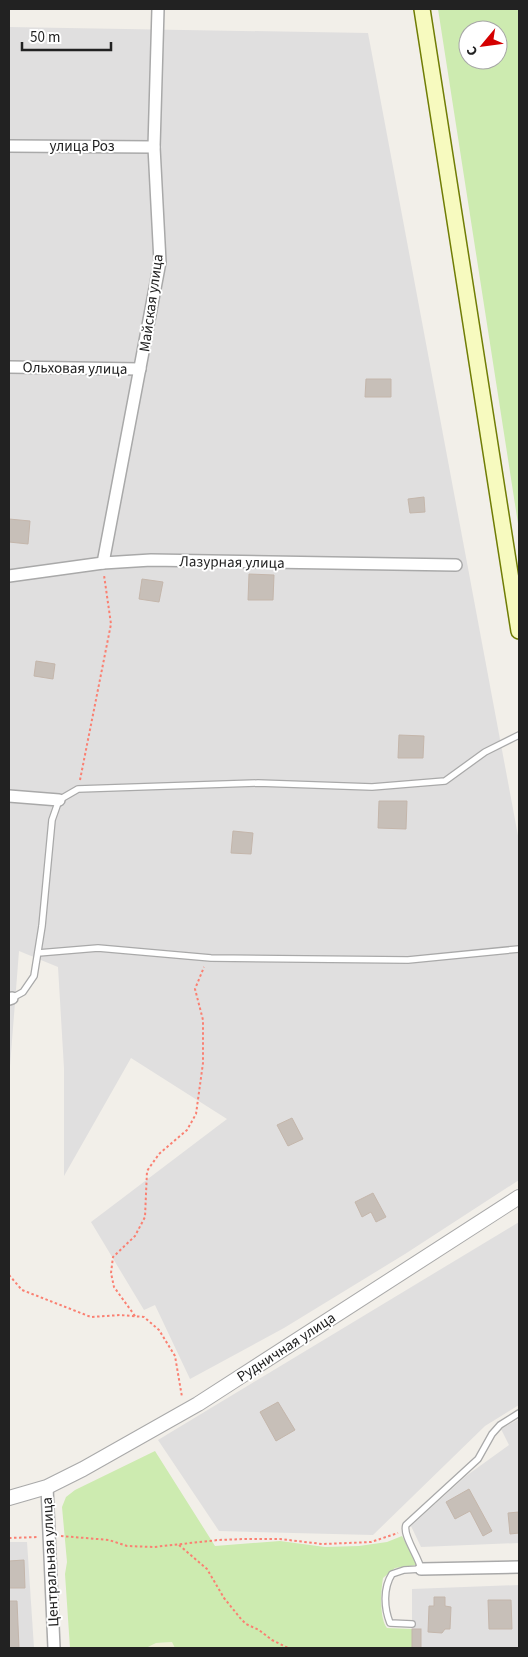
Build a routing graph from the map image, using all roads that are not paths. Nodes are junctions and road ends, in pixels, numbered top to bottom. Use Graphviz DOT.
graph roads {
  1 [pos="158,9"];
  2 [pos="422,9"];
  3 [pos="9,146"];
  4 [pos="154,147"];
  5 [pos="9,368"];
  6 [pos="140,369"];
  7 [pos="103,563"];
  8 [pos="456,565"];
  9 [pos="9,576"];
  10 [pos="519,631"];
  11 [pos="519,736"];
  12 [pos="9,796"];
  13 [pos="59,800"];
  14 [pos="519,948"];
  15 [pos="38,953"];
  16 [pos="10,999"];
  17 [pos="519,1197"];
  18 [pos="519,1413"];
  19 [pos="47,1487"];
  20 [pos="9,1498"];
  21 [pos="519,1567"];
  22 [pos="422,1569"];
  23 [pos="412,1624"];
  24 [pos="54,1648"];
  1 -- 4 [label="street, Майская улица"];
  2 -- 10 [label="main road"];
  3 -- 4 [label="street, улица Роз"];
  4 -- 6 [label="street, Майская улица"];
  5 -- 6 [label="street, Ольховая улица"];
  6 -- 7 [label="street, Майская улица"];
  7 -- 8 [label="street, Лазурная улица"];
  7 -- 9 [label="street, Лазурная улица"];
  11 -- 13 [label="lane"];
  12 -- 13 [label="street"];
  13 -- 15 [label="lane"];
  14 -- 15 [label="lane"];
  15 -- 16 [label="lane"];
  17 -- 19 [label="street, Рудничная улица"];
  18 -- 22 [label="lane"];
  19 -- 20 [label="street, Центральная улица"];
  19 -- 24 [label="street, Центральная улица"];
  21 -- 22 [label="street"];
  22 -- 23 [label="lane"];
}
